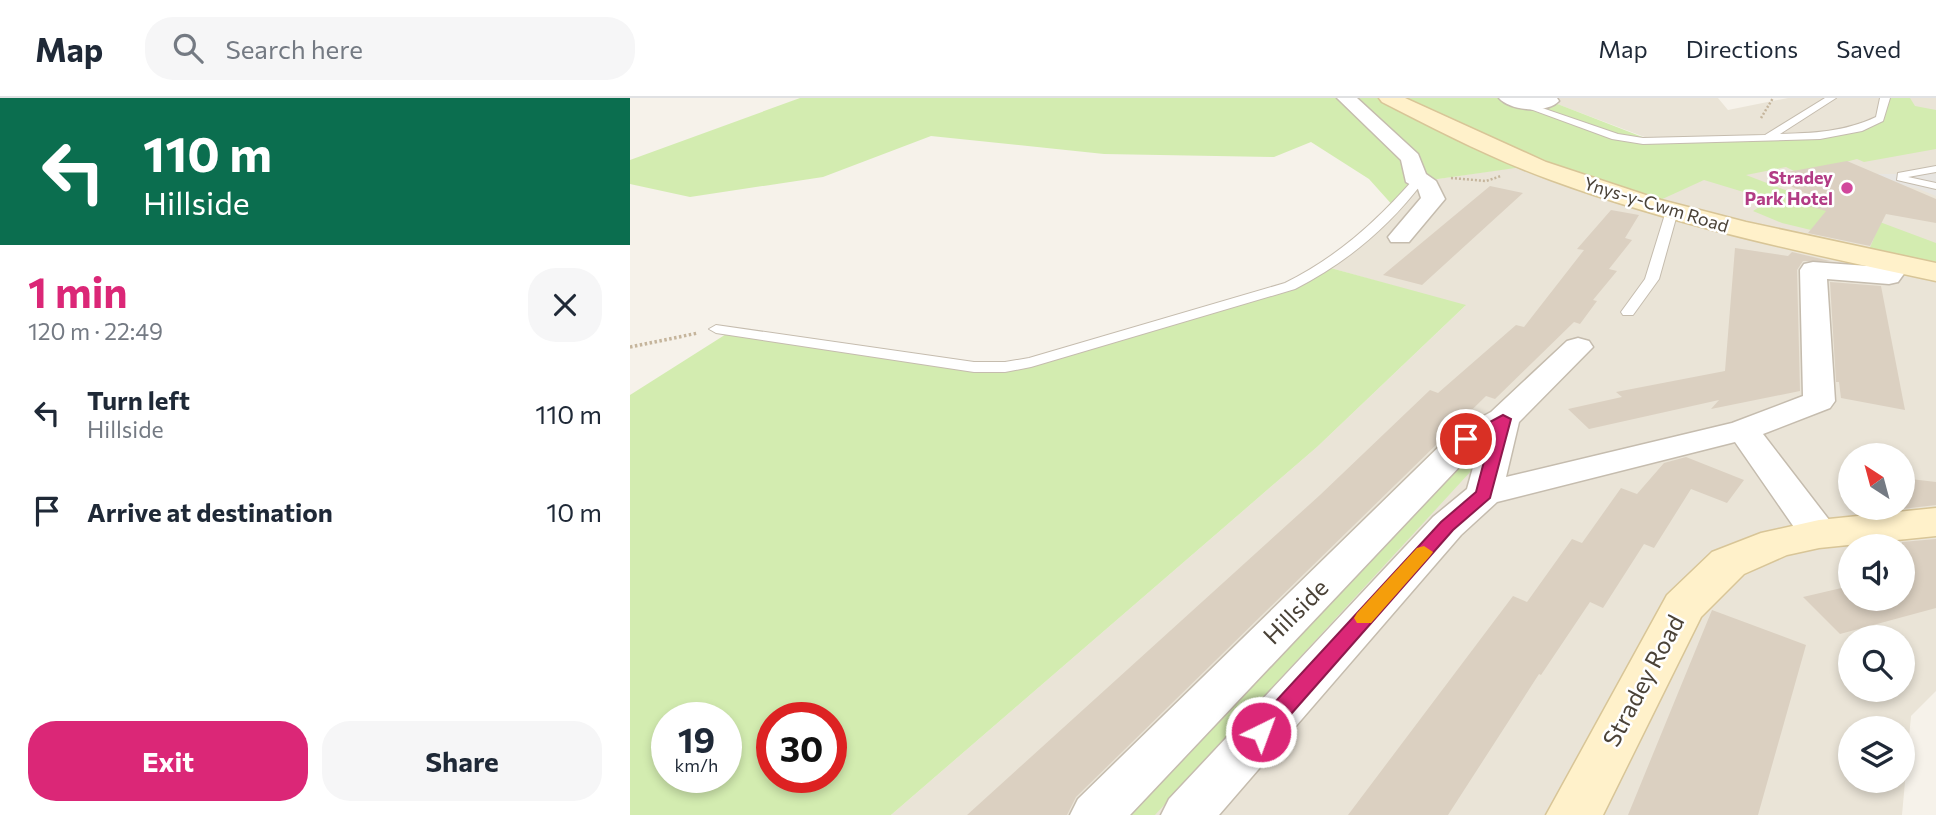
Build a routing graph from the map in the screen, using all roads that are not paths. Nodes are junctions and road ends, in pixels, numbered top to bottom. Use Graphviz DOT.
graph roads {
  1 [pos="1346,98"];
  2 [pos="1389,98"];
  3 [pos="1831,98"];
  4 [pos="1885,98"];
  5 [pos="1546,99"];
  6 [pos="1513,100"];
  7 [pos="1765,138"];
  8 [pos="1936,169"];
  9 [pos="1921,171"];
  10 [pos="1936,174"];
  11 [pos="1416,179"];
  12 [pos="1936,186"];
  13 [pos="1672,211"];
  14 [pos="1400,237"];
  15 [pos="1898,264"];
  16 [pos="1936,272"];
  17 [pos="1628,312"];
  18 [pos="716,329"];
  19 [pos="1578,347"];
  20 [pos="1503,419"];
  21 [pos="1743,430"];
  22 [pos="1484,494"];
  23 [pos="1936,522"];
  24 [pos="1819,534"];
  25 [pos="1096,815"];
  26 [pos="1187,815"];
  27 [pos="1574,815"];
  1 -- 11 [label="street"];
  2 -- 13 [label="main road, Ynys-y-Cwm Road"];
  3 -- 7 [label="lane"];
  4 -- 7 [label="lane"];
  5 -- 6 [label="street"];
  6 -- 7 [label="lane"];
  8 -- 9 [label="lane"];
  9 -- 10 [label="lane"];
  9 -- 12 [label="lane"];
  11 -- 14 [label="street"];
  11 -- 18 [label="lane"];
  13 -- 15 [label="main road, Ynys-y-Cwm Road"];
  13 -- 17 [label="lane"];
  15 -- 16 [label="main road, Ynys-y-Cwm Road"];
  15 -- 21 [label="street"];
  19 -- 20 [label="street, Hillside"];
  20 -- 22 [label="street"];
  20 -- 25 [label="street, Hillside"];
  21 -- 22 [label="street"];
  21 -- 24 [label="street"];
  22 -- 26 [label="street"];
  23 -- 24 [label="main road, Stradey Road"];
  24 -- 27 [label="main road, Stradey Road"];
}
